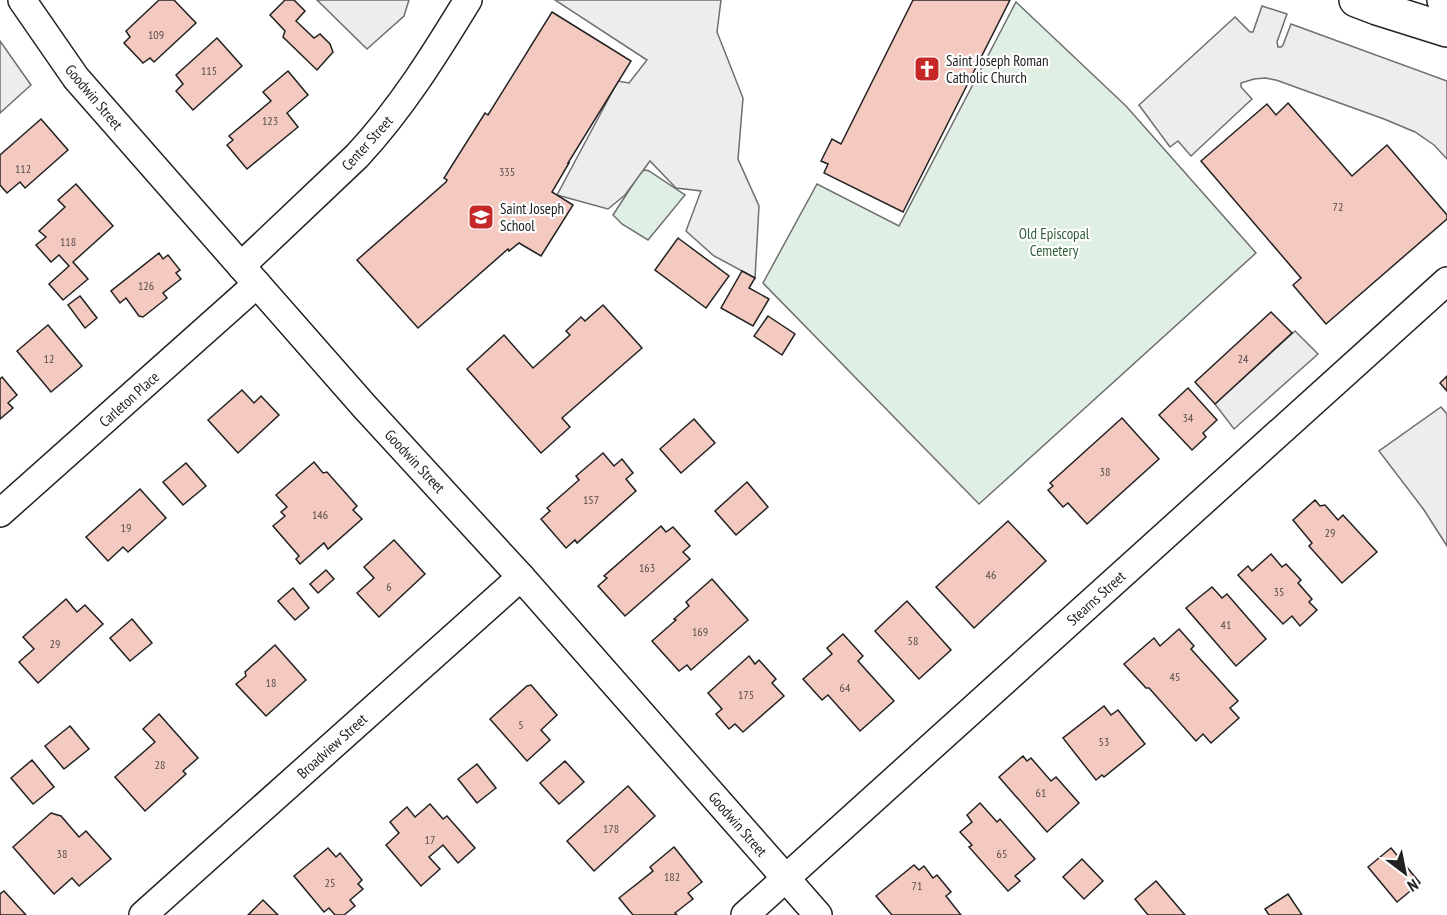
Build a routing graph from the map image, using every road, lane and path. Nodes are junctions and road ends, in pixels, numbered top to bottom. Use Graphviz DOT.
graph roads {
  1 [pos="22,0"];
  2 [pos="468,0"];
  3 [pos="1356,0"];
  4 [pos="1444,0"];
  5 [pos="1447,3"];
  6 [pos="1447,30"];
  7 [pos="249,275"];
  8 [pos="1447,280"];
  9 [pos="0,513"];
  10 [pos="521,577"];
  11 [pos="786,878"];
  12 [pos="143,915"];
  13 [pos="745,915"];
  14 [pos="818,915"];
  1 -- 7 [label="street, Goodwin Street"];
  2 -- 7 [label="street, Center Street"];
  3 -- 6 [label="street"];
  4 -- 5 [label="street"];
  7 -- 9 [label="street, Carleton Place"];
  7 -- 10 [label="street, Goodwin Street"];
  8 -- 11 [label="street, Stearns Street"];
  10 -- 11 [label="street, Goodwin Street"];
  10 -- 12 [label="street, Broadview Street"];
  11 -- 13 [label="street, Stearns Street"];
  11 -- 14 [label="street, Goodwin Street"];
}
